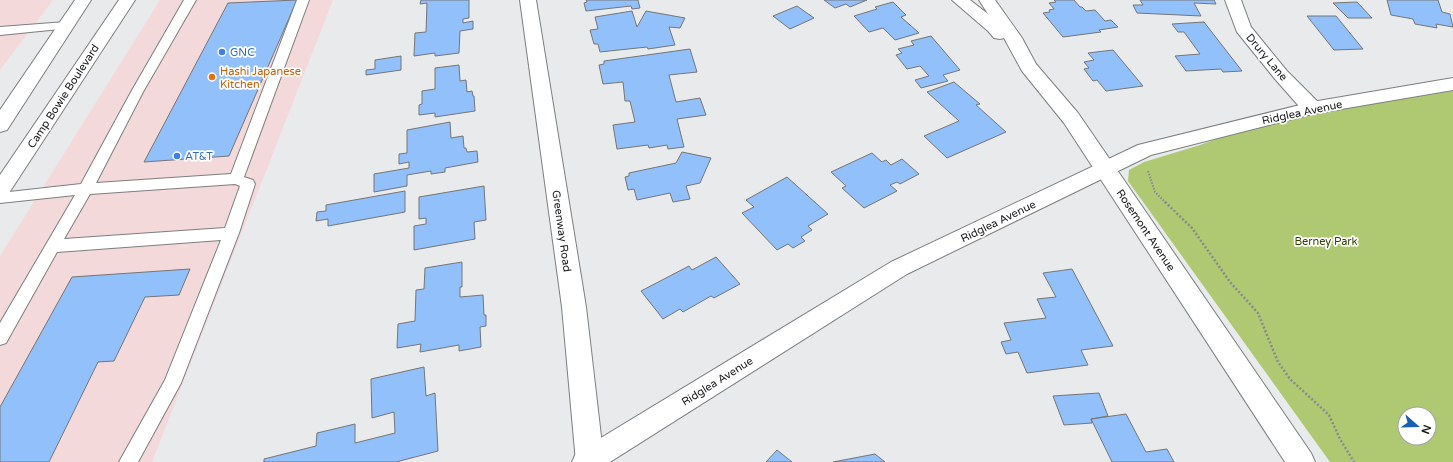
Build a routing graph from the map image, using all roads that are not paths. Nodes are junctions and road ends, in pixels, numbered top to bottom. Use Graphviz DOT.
graph roads {
  1 [pos="83,0"];
  2 [pos="127,0"];
  3 [pos="190,0"];
  4 [pos="304,0"];
  5 [pos="528,0"];
  6 [pos="960,0"];
  7 [pos="987,0"];
  8 [pos="1233,0"];
  9 [pos="66,26"];
  10 [pos="0,31"];
  11 [pos="1028,67"];
  12 [pos="1453,84"];
  13 [pos="8,104"];
  14 [pos="1312,108"];
  15 [pos="0,125"];
  16 [pos="0,130"];
  17 [pos="1105,169"];
  18 [pos="236,178"];
  19 [pos="86,189"];
  20 [pos="0,192"];
  21 [pos="0,198"];
  22 [pos="231,233"];
  23 [pos="52,246"];
  24 [pos="0,338"];
  25 [pos="588,461"];
  26 [pos="128,462"];
  27 [pos="1301,462"];
  1 -- 9 [label="street"];
  2 -- 20 [label="street, Camp Bowie Boulevard"];
  3 -- 19 [label="lane"];
  4 -- 18 [label="lane"];
  5 -- 25 [label="street, Greenway Road"];
  6 -- 11 [label="street"];
  7 -- 11 [label="street, Rosemont Avenue"];
  8 -- 14 [label="street, Drury Lane"];
  9 -- 10 [label="lane"];
  9 -- 13 [label="street"];
  11 -- 17 [label="street, Rosemont Avenue"];
  12 -- 14 [label="street, Ridglea Avenue"];
  13 -- 15 [label="street"];
  13 -- 16 [label="street"];
  14 -- 17 [label="street, Ridglea Avenue"];
  17 -- 25 [label="street, Ridglea Avenue"];
  17 -- 27 [label="street, Rosemont Avenue"];
  18 -- 19 [label="lane"];
  18 -- 22 [label="lane"];
  19 -- 21 [label="lane"];
  19 -- 23 [label="lane"];
  22 -- 23 [label="lane"];
  22 -- 26 [label="lane"];
  23 -- 24 [label="lane"];
}
